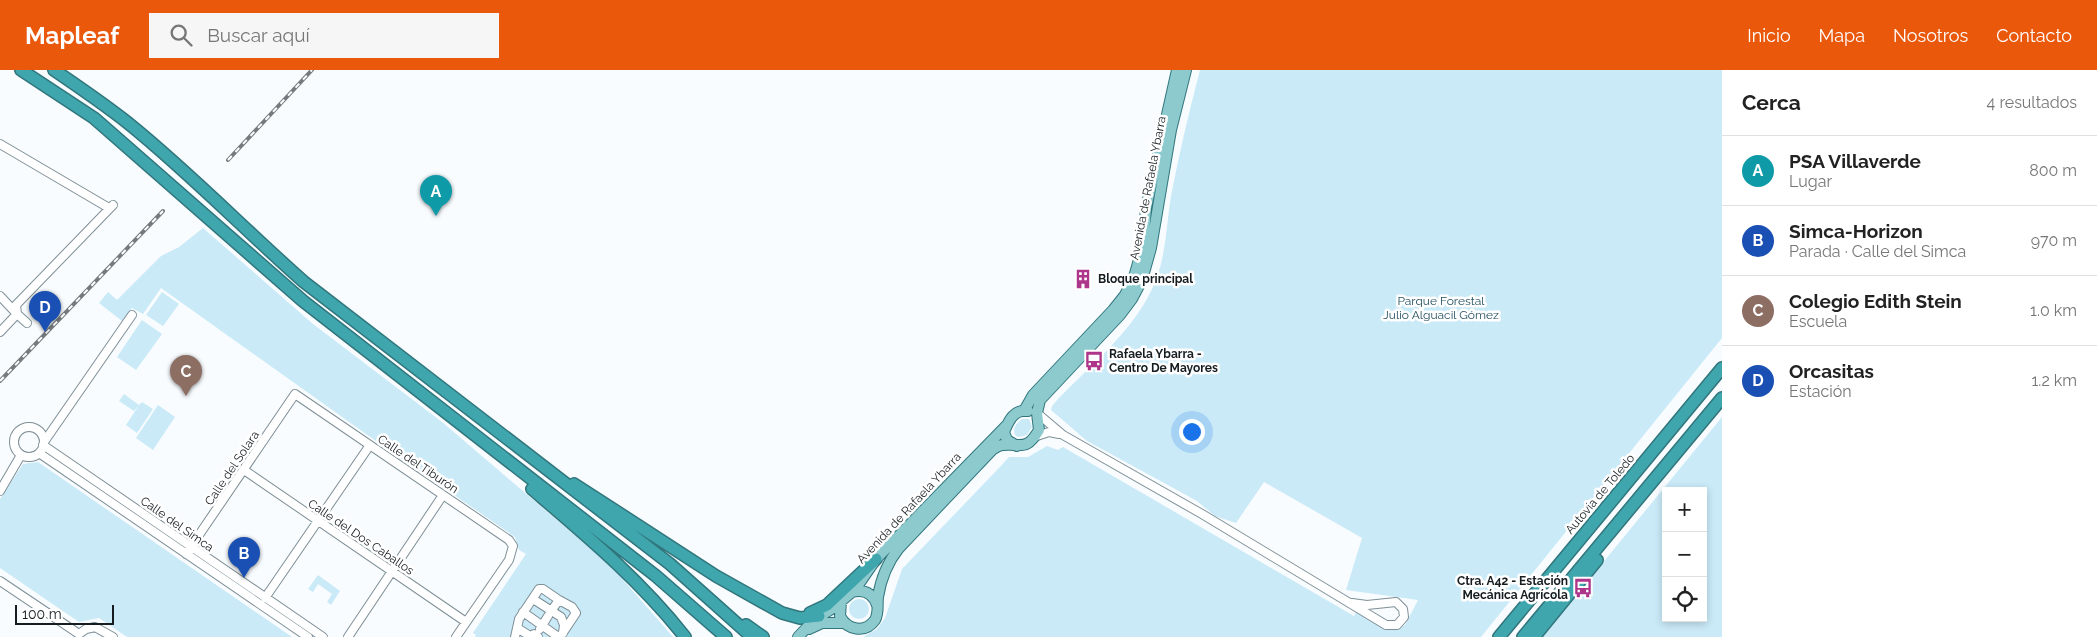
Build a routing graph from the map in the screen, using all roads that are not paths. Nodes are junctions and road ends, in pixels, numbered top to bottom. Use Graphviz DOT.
graph roads {
  1 [pos="21,70"];
  2 [pos="54,70"];
  3 [pos="1177,70"];
  4 [pos="1186,70"];
  5 [pos="0,144"];
  6 [pos="0,296"];
  7 [pos="17,314"];
  8 [pos="132,315"];
  9 [pos="27,323"];
  10 [pos="0,332"];
  11 [pos="1722,368"];
  12 [pos="295,394"];
  13 [pos="1722,398"];
  14 [pos="1024,411"];
  15 [pos="1038,418"];
  16 [pos="1007,425"];
  17 [pos="1063,435"];
  18 [pos="1034,438"];
  19 [pos="485,442"];
  20 [pos="43,444"];
  21 [pos="370,445"];
  22 [pos="1019,446"];
  23 [pos="39,453"];
  24 [pos="21,455"];
  25 [pos="532,459"];
  26 [pos="244,470"];
  27 [pos="0,491"];
  28 [pos="443,495"];
  29 [pos="1634,505"];
  30 [pos="318,521"];
  31 [pos="191,547"];
  32 [pos="186,554"];
  33 [pos="876,559"];
  34 [pos="392,571"];
  35 [pos="0,581"];
  36 [pos="854,591"];
  37 [pos="265,598"];
  38 [pos="533,599"];
  39 [pos="654,601"];
  40 [pos="841,601"];
  41 [pos="562,602"];
  42 [pos="1352,602"];
  43 [pos="767,604"];
  44 [pos="877,605"];
  45 [pos="524,612"];
  46 [pos="553,612"];
  47 [pos="729,615"];
  48 [pos="819,616"];
  49 [pos="466,622"];
  50 [pos="844,623"];
  51 [pos="546,627"];
  52 [pos="517,628"];
  53 [pos="560,634"];
  54 [pos="78,636"];
  55 [pos="533,636"];
  56 [pos="800,636"];
  57 [pos="113,637"];
  58 [pos="308,637"];
  59 [pos="323,637"];
  60 [pos="348,637"];
  61 [pos="456,637"];
  62 [pos="515,637"];
  63 [pos="679,637"];
  64 [pos="685,637"];
  65 [pos="726,637"];
  66 [pos="752,637"];
  67 [pos="763,637"];
  68 [pos="1499,637"];
  69 [pos="1523,637"];
  70 [pos="1534,637"];
  1 -- 19 [label="highway"];
  2 -- 25 [label="highway"];
  3 -- 14 [label="main road, Avenida de Rafaela Ybarra"];
  4 -- 15 [label="main road, Avenida de Rafaela Ybarra"];
  5 -- 7 [label="street"];
  6 -- 7 [label="street"];
  7 -- 9 [label="street"];
  7 -- 10 [label="street"];
  8 -- 20 [label="street"];
  11 -- 68 [label="highway, Autovía de Toledo"];
  12 -- 21 [label="street, Calle del Tiburón"];
  12 -- 26 [label="street, Calle del Solara"];
  13 -- 29 [label="highway"];
  14 -- 15 [label="main road"];
  14 -- 16 [label="main road, Avenida de Rafaela Ybarra"];
  15 -- 17 [label="street"];
  15 -- 18 [label="main road, Avenida de Rafaela Ybarra"];
  16 -- 22 [label="main road"];
  16 -- 33 [label="main road, Avenida de Rafaela Ybarra"];
  17 -- 18 [label="street"];
  17 -- 42 [label="street"];
  18 -- 22 [label="main road, Avenida de Rafaela Ybarra"];
  19 -- 39 [label="highway"];
  19 -- 65 [label="highway"];
  20 -- 23 [label="street"];
  20 -- 24 [label="street, Calle del Simca"];
  20 -- 31 [label="street, Calle del Simca"];
  21 -- 28 [label="street, Calle del Tiburón"];
  21 -- 30 [label="street"];
  22 -- 44 [label="main road, Avenida de Rafaela Ybarra"];
  23 -- 24 [label="street"];
  23 -- 32 [label="street, Calle del Simca"];
  24 -- 27 [label="street"];
  25 -- 43 [label="highway"];
  25 -- 47 [label="highway"];
  26 -- 30 [label="street, Calle del Dos Caballos"];
  26 -- 31 [label="street, Calle del Solara"];
  28 -- 34 [label="street"];
  28 -- 49 [label="street, Calle del Tiburón"];
  29 -- 69 [label="highway"];
  29 -- 70 [label="highway"];
  30 -- 34 [label="street, Calle del Dos Caballos"];
  30 -- 37 [label="street"];
  31 -- 32 [label="street, Calle del Solara"];
  31 -- 37 [label="street, Calle del Simca"];
  32 -- 58 [label="street, Calle del Simca"];
  33 -- 36 [label="main road, Avenida de Rafaela Ybarra"];
  33 -- 43 [label="highway"];
  34 -- 49 [label="street, Calle del Dos Caballos"];
  34 -- 60 [label="street"];
  35 -- 54 [label="street"];
  36 -- 40 [label="main road, Avenida de Rafaela Ybarra"];
  36 -- 44 [label="main road"];
  37 -- 59 [label="street, Calle del Simca"];
  38 -- 41 [label="street"];
  38 -- 45 [label="street"];
  38 -- 46 [label="street"];
  39 -- 63 [label="highway"];
  39 -- 64 [label="highway"];
  40 -- 48 [label="main road, Avenida de Rafaela Ybarra"];
  40 -- 50 [label="main road"];
  41 -- 46 [label="street"];
  41 -- 53 [label="street"];
  42 -- 42 [label="street"];
  43 -- 48 [label="highway"];
  44 -- 50 [label="main road, Avenida de Rafaela Ybarra"];
  45 -- 51 [label="street"];
  45 -- 52 [label="street"];
  46 -- 51 [label="street"];
  46 -- 51 [label="street"];
  46 -- 53 [label="street"];
  47 -- 66 [label="highway"];
  47 -- 67 [label="highway"];
  48 -- 56 [label="main road, Avenida de Rafaela Ybarra"];
  49 -- 61 [label="street"];
  50 -- 56 [label="main road, Avenida de Rafaela Ybarra"];
  51 -- 53 [label="street"];
  51 -- 55 [label="street"];
  52 -- 55 [label="street"];
  52 -- 62 [label="street"];
  54 -- 57 [label="street"];
}
